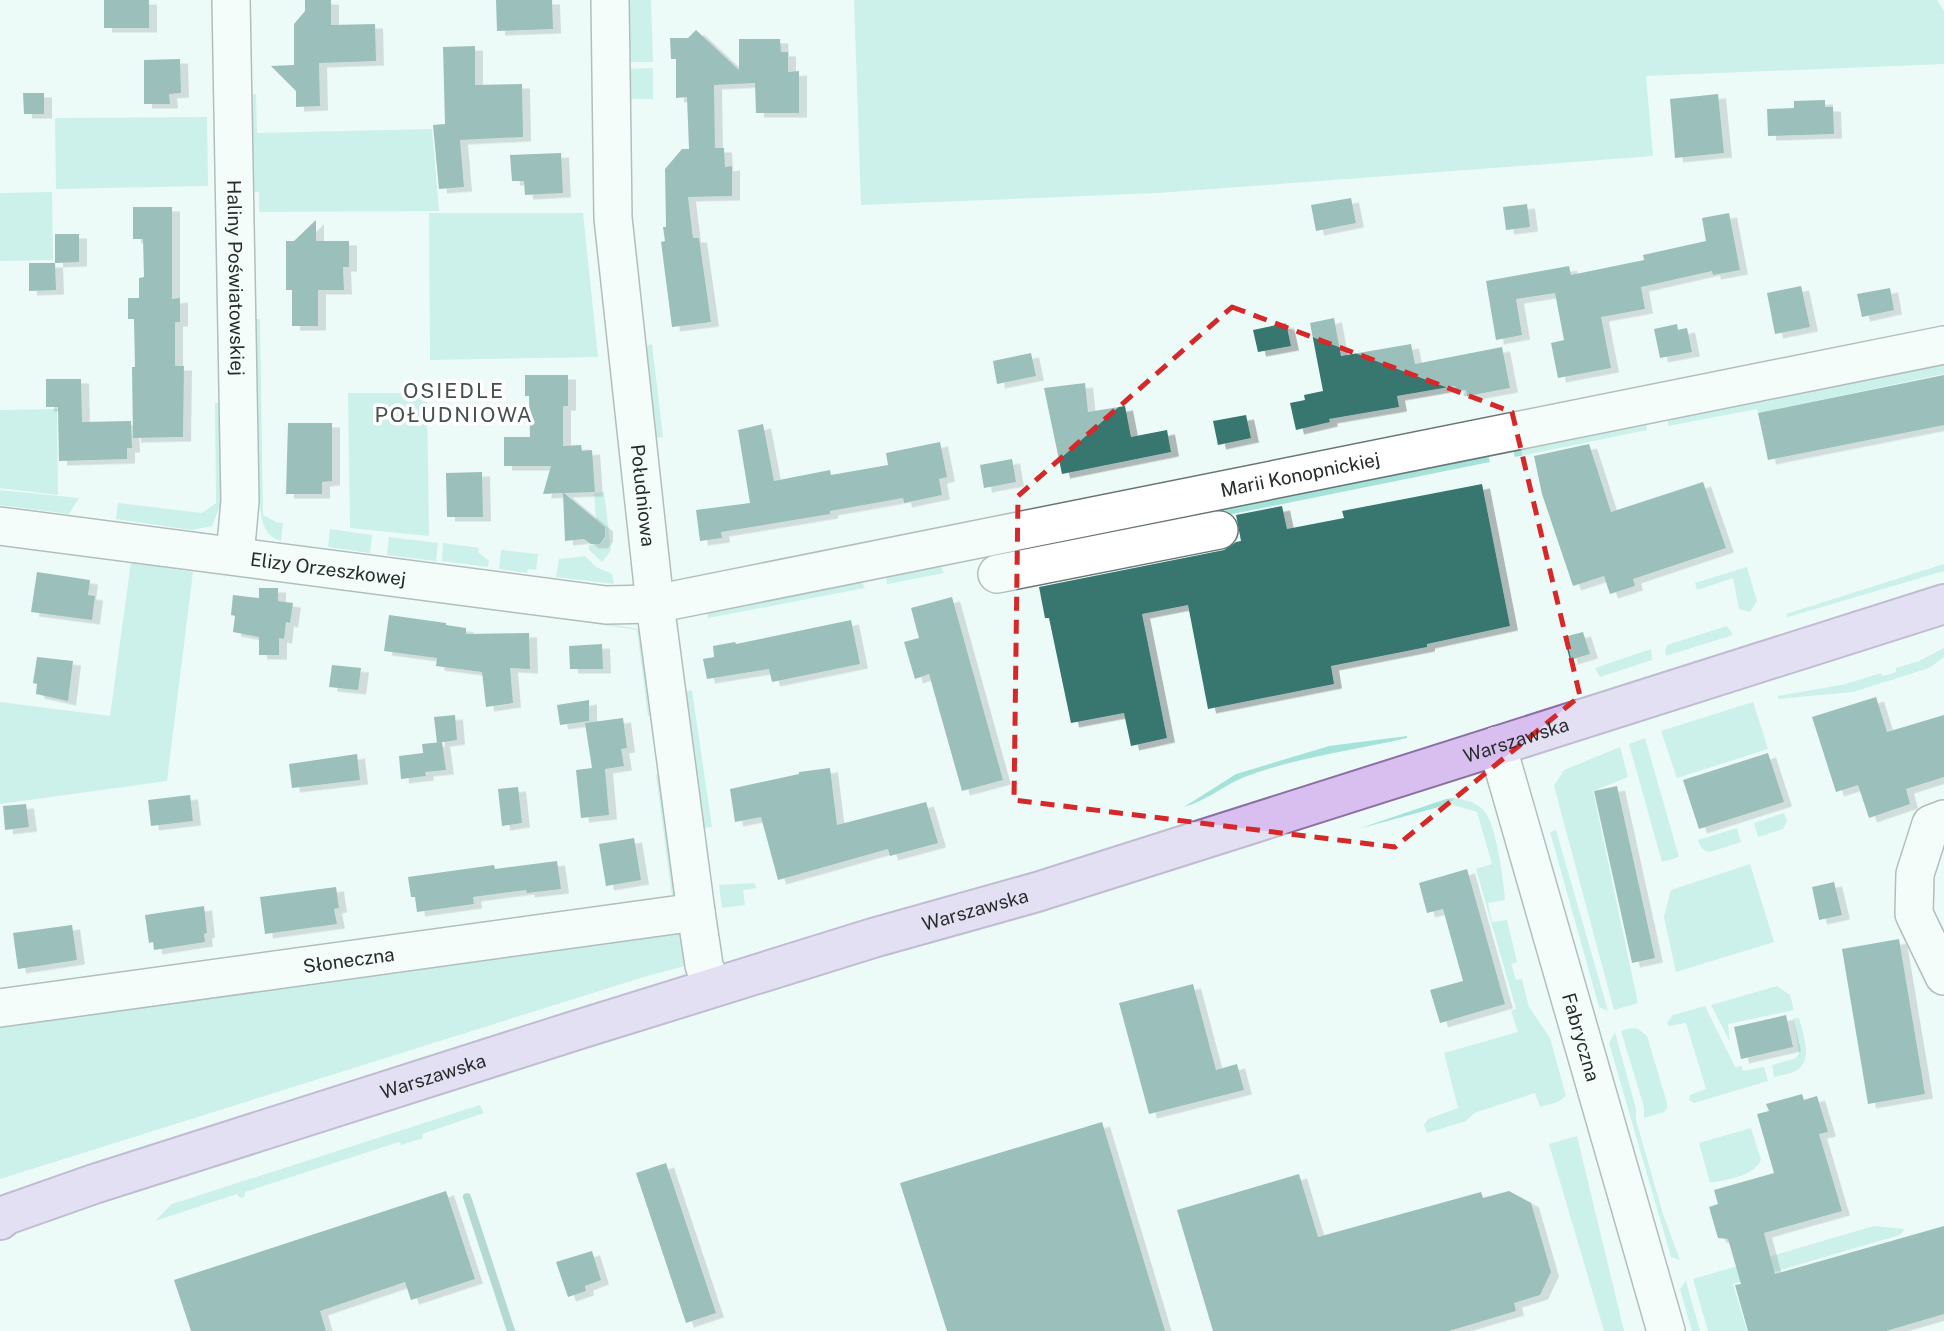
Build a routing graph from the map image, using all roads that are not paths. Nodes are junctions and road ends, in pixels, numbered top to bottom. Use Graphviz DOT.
graph roads {
  1 [pos="231,0"];
  2 [pos="610,0"];
  3 [pos="1944,345"];
  4 [pos="0,526"];
  5 [pos="1219,530"];
  6 [pos="235,556"];
  7 [pos="997,574"];
  8 [pos="655,604"];
  9 [pos="1944,604"];
  10 [pos="1497,746"];
  11 [pos="1944,819"];
  12 [pos="696,912"];
  13 [pos="1944,976"];
  14 [pos="712,988"];
  15 [pos="0,1008"];
  16 [pos="2,1217"];
  17 [pos="1666,1331"];
  1 -- 6 [label="street, Haliny Poświatowskiej"];
  2 -- 8 [label="street, Południowa"];
  3 -- 8 [label="street, Marii Konopnickiej"];
  4 -- 6 [label="street, Elizy Orzeszkowej"];
  5 -- 7 [label="street"];
  6 -- 8 [label="street, Elizy Orzeszkowej"];
  8 -- 12 [label="street, Południowa"];
  9 -- 10 [label="main road, Warszawska"];
  10 -- 14 [label="main road, Warszawska"];
  10 -- 17 [label="street, Fabryczna"];
  11 -- 13 [label="street"];
  12 -- 14 [label="street, Południowa"];
  12 -- 15 [label="street, Słoneczna"];
  14 -- 16 [label="main road, Warszawska"];
}
